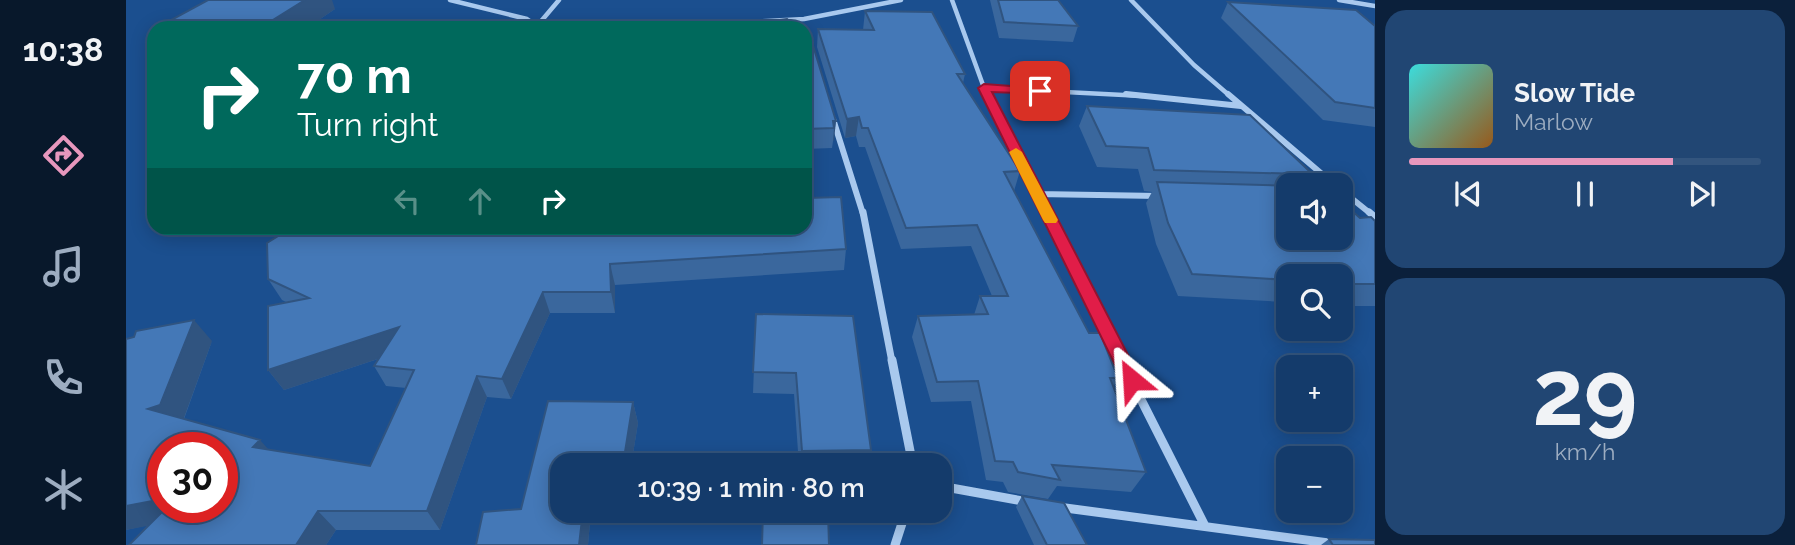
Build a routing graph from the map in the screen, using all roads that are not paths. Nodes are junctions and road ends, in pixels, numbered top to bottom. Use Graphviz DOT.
graph roads {
  1 [pos="450,0"];
  2 [pos="559,0"];
  3 [pos="901,0"];
  4 [pos="952,0"];
  5 [pos="1131,0"];
  6 [pos="1339,0"];
  7 [pos="1375,6"];
  8 [pos="800,19"];
  9 [pos="530,21"];
  10 [pos="541,21"];
  11 [pos="764,21"];
  12 [pos="984,88"];
  13 [pos="1242,106"];
  14 [pos="830,110"];
  15 [pos="1321,173"];
  16 [pos="1037,194"];
  17 [pos="1168,196"];
  18 [pos="1353,199"];
  19 [pos="1353,204"];
  20 [pos="1359,204"];
  21 [pos="1375,217"];
  22 [pos="910,453"];
  23 [pos="952,488"];
  24 [pos="902,523"];
  25 [pos="1205,526"];
  26 [pos="895,545"];
  27 [pos="1344,545"];
  1 -- 9 [label="street"];
  2 -- 10 [label="street"];
  3 -- 8 [label="street"];
  4 -- 12 [label="street"];
  5 -- 13 [label="street"];
  6 -- 7 [label="street"];
  8 -- 11 [label="street"];
  12 -- 13 [label="street"];
  12 -- 16 [label="street"];
  13 -- 15 [label="street"];
  14 -- 22 [label="street"];
  16 -- 17 [label="street"];
  16 -- 25 [label="street"];
  18 -- 20 [label="street"];
  19 -- 20 [label="street"];
  20 -- 21 [label="street"];
  23 -- 25 [label="street"];
  24 -- 26 [label="street"];
  25 -- 27 [label="street"];
}
